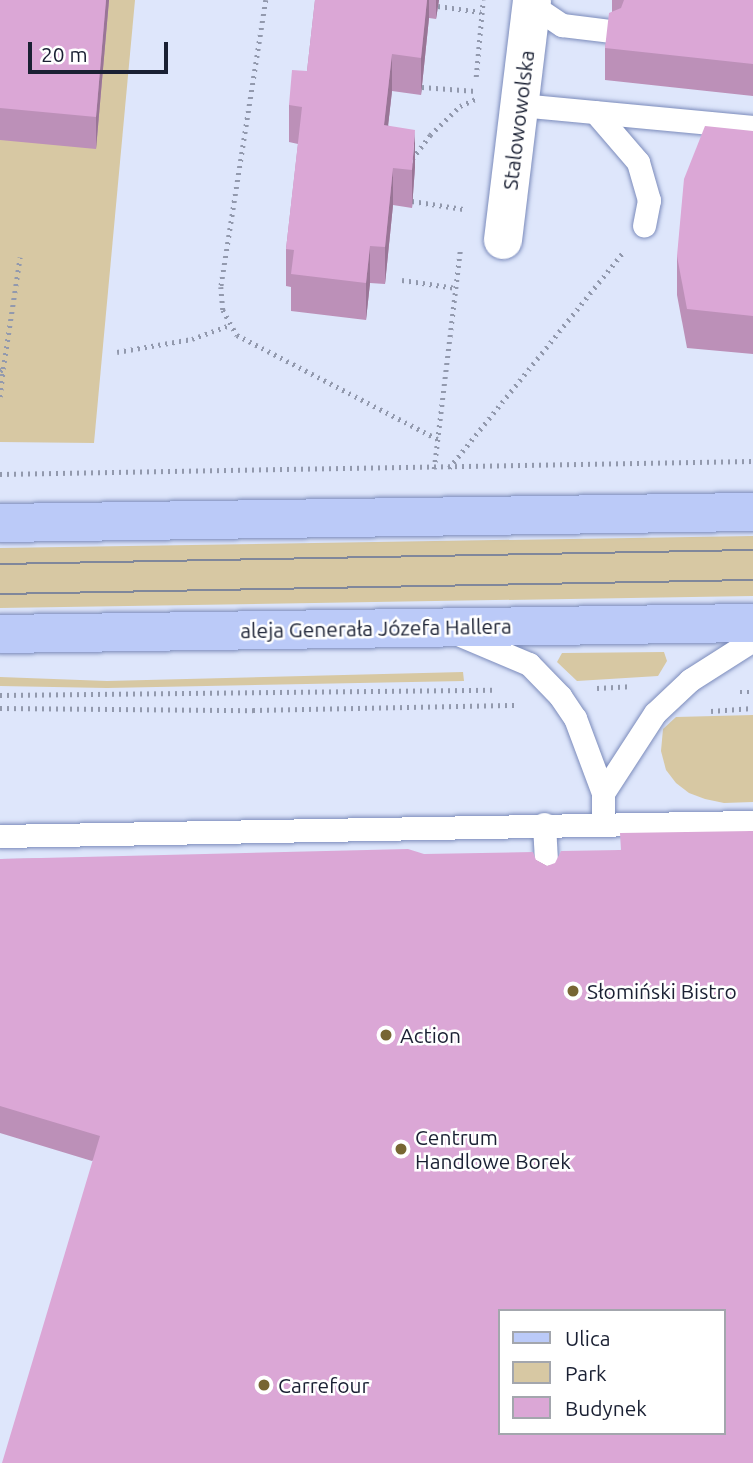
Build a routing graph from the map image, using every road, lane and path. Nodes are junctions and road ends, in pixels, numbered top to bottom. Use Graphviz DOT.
graph roads {
  1 [pos="266,0"];
  2 [pos="483,0"];
  3 [pos="532,3"];
  4 [pos="438,6"];
  5 [pos="481,12"];
  6 [pos="610,31"];
  7 [pos="422,87"];
  8 [pos="476,91"];
  9 [pos="476,99"];
  10 [pos="520,105"];
  11 [pos="595,112"];
  12 [pos="474,113"];
  13 [pos="753,127"];
  14 [pos="407,166"];
  15 [pos="466,196"];
  16 [pos="412,201"];
  17 [pos="464,209"];
  18 [pos="463,223"];
  19 [pos="644,226"];
  20 [pos="503,240"];
  21 [pos="460,249"];
  22 [pos="20,257"];
  23 [pos="402,280"];
  24 [pos="456,288"];
  25 [pos="230,325"];
  26 [pos="117,352"];
  27 [pos="2,370"];
  28 [pos="0,397"];
  29 [pos="438,439"];
  30 [pos="753,461"];
  31 [pos="448,468"];
  32 [pos="434,469"];
  33 [pos="0,474"];
  34 [pos="753,512"];
  35 [pos="0,523"];
  36 [pos="753,623"];
  37 [pos="438,626"];
  38 [pos="0,634"];
  39 [pos="753,640"];
  40 [pos="637,686"];
  41 [pos="583,688"];
  42 [pos="500,691"];
  43 [pos="0,695"];
  44 [pos="0,708"];
  45 [pos="753,708"];
  46 [pos="655,713"];
  47 [pos="574,716"];
  48 [pos="603,793"];
  49 [pos="753,822"];
  50 [pos="603,823"];
  51 [pos="544,824"];
  52 [pos="0,836"];
  53 [pos="547,878"];
  1 -- 25 [label="path"];
  2 -- 5 [label="path"];
  3 -- 6 [label="lane"];
  3 -- 10 [label="street, Stalowowolska"];
  4 -- 5 [label="path"];
  5 -- 8 [label="path"];
  7 -- 8 [label="path"];
  8 -- 9 [label="path"];
  9 -- 10 [label="path"];
  9 -- 12 [label="path"];
  9 -- 14 [label="path"];
  10 -- 11 [label="lane"];
  10 -- 20 [label="street, Stalowowolska"];
  11 -- 13 [label="lane"];
  11 -- 19 [label="lane"];
  15 -- 17 [label="path"];
  16 -- 17 [label="path"];
  17 -- 18 [label="path"];
  19 -- 31 [label="path"];
  21 -- 24 [label="path"];
  22 -- 27 [label="path"];
  23 -- 24 [label="path"];
  24 -- 29 [label="path"];
  25 -- 26 [label="path"];
  25 -- 29 [label="path"];
  27 -- 28 [label="path"];
  29 -- 32 [label="path"];
  30 -- 31 [label="path"];
  31 -- 32 [label="path"];
  32 -- 33 [label="path"];
  34 -- 35 [label="main road"];
  36 -- 37 [label="main road, aleja Generała Józefa Hallera"];
  37 -- 38 [label="main road, aleja Generała Józefa Hallera"];
  37 -- 47 [label="lane"];
  39 -- 46 [label="lane"];
  40 -- 41 [label="path"];
  42 -- 43 [label="path"];
  44 -- 47 [label="path"];
  45 -- 46 [label="path"];
  46 -- 48 [label="lane"];
  47 -- 48 [label="lane"];
  48 -- 50 [label="lane"];
  49 -- 50 [label="lane"];
  50 -- 51 [label="lane"];
  51 -- 52 [label="lane"];
  51 -- 53 [label="lane"];
}
